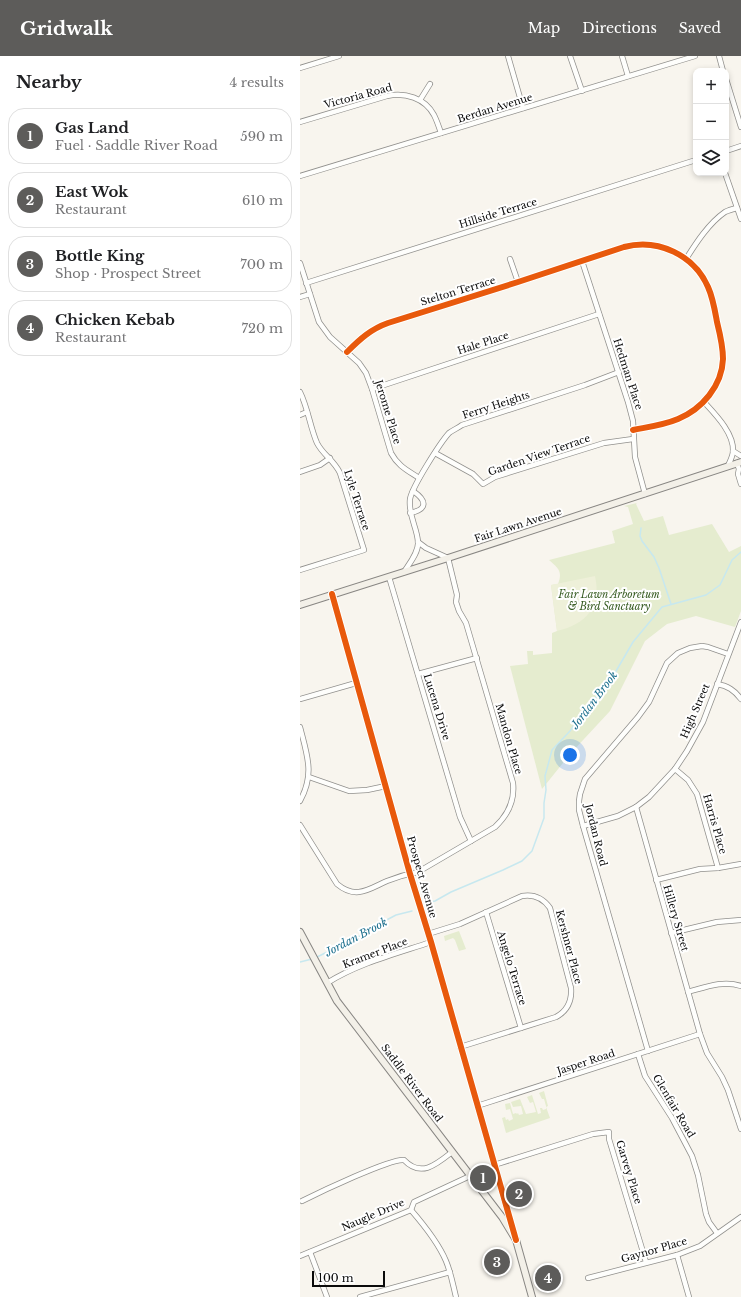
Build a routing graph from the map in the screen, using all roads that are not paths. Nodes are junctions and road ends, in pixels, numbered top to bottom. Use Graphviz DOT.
graph roads {
  1 [pos="339,56"];
  2 [pos="508,56"];
  3 [pos="570,56"];
  4 [pos="622,56"];
  5 [pos="695,56"];
  6 [pos="719,56"];
  7 [pos="680,58"];
  8 [pos="300,68"];
  9 [pos="722,68"];
  10 [pos="628,76"];
  11 [pos="430,84"];
  12 [pos="729,89"];
  13 [pos="582,90"];
  14 [pos="420,100"];
  15 [pos="523,108"];
  16 [pos="300,122"];
  17 [pos="741,127"];
  18 [pos="440,133"];
  19 [pos="741,146"];
  20 [pos="729,150"];
  21 [pos="693,161"];
  22 [pos="300,176"];
  23 [pos="726,176"];
  24 [pos="737,208"];
  25 [pos="741,219"];
  26 [pos="510,259"];
  27 [pos="686,259"];
  28 [pos="582,262"];
  29 [pos="300,263"];
  30 [pos="518,282"];
  31 [pos="306,283"];
  32 [pos="310,294"];
  33 [pos="300,297"];
  34 [pos="599,314"];
  35 [pos="347,352"];
  36 [pos="619,372"];
  37 [pos="372,389"];
  38 [pos="300,392"];
  39 [pos="704,402"];
  40 [pos="307,412"];
  41 [pos="300,415"];
  42 [pos="633,430"];
  43 [pos="633,439"];
  44 [pos="733,451"];
  45 [pos="435,453"];
  46 [pos="741,456"];
  47 [pos="330,458"];
  48 [pos="728,466"];
  49 [pos="740,466"];
  50 [pos="300,472"];
  51 [pos="419,478"];
  52 [pos="741,484"];
  53 [pos="413,491"];
  54 [pos="645,494"];
  55 [pos="410,513"];
  56 [pos="418,542"];
  57 [pos="448,558"];
  58 [pos="300,570"];
  59 [pos="404,572"];
  60 [pos="389,577"];
  61 [pos="332,594"];
  62 [pos="300,605"];
  63 [pos="741,622"];
  64 [pos="728,654"];
  65 [pos="477,658"];
  66 [pos="418,674"];
  67 [pos="356,683"];
  68 [pos="717,684"];
  69 [pos="300,699"];
  70 [pos="741,699"];
  71 [pos="300,727"];
  72 [pos="675,769"];
  73 [pos="309,777"];
  74 [pos="386,786"];
  75 [pos="300,801"];
  76 [pos="636,807"];
  77 [pos="300,825"];
  78 [pos="583,826"];
  79 [pos="471,841"];
  80 [pos="741,864"];
  81 [pos="718,868"];
  82 [pos="410,874"];
  83 [pos="656,880"];
  84 [pos="486,912"];
  85 [pos="741,920"];
  86 [pos="300,932"];
  87 [pos="671,933"];
  88 [pos="428,934"];
  89 [pos="431,942"];
  90 [pos="327,983"];
  91 [pos="741,986"];
  92 [pos="688,992"];
  93 [pos="521,1028"];
  94 [pos="700,1034"];
  95 [pos="460,1047"];
  96 [pos="648,1051"];
  97 [pos="638,1054"];
  98 [pos="477,1106"];
  99 [pos="741,1129"];
  100 [pos="452,1152"];
  101 [pos="494,1165"];
  102 [pos="470,1176"];
  103 [pos="302,1200"];
  104 [pos="411,1210"];
  105 [pos="741,1217"];
  106 [pos="717,1233"];
  107 [pos="516,1240"];
  108 [pos="310,1252"];
  109 [pos="677,1255"];
  110 [pos="300,1256"];
  111 [pos="646,1262"];
  112 [pos="450,1272"];
  113 [pos="588,1278"];
  114 [pos="327,1297"];
  115 [pos="360,1297"];
  116 [pos="456,1297"];
  117 [pos="532,1297"];
  118 [pos="689,1297"];
  1 -- 8 [label="street"];
  2 -- 15 [label="street"];
  3 -- 13 [label="street"];
  4 -- 10 [label="street"];
  5 -- 7 [label="street, Berdan Avenue"];
  6 -- 9 [label="street"];
  7 -- 10 [label="street, Berdan Avenue"];
  10 -- 13 [label="street, Berdan Avenue"];
  11 -- 14 [label="street"];
  12 -- 17 [label="street"];
  13 -- 15 [label="street, Berdan Avenue"];
  14 -- 16 [label="street, Victoria Road"];
  14 -- 18 [label="street"];
  15 -- 18 [label="street, Berdan Avenue"];
  18 -- 22 [label="street, Berdan Avenue"];
  19 -- 20 [label="street"];
  21 -- 31 [label="street, Hillside Terrace"];
  23 -- 24 [label="street"];
  24 -- 25 [label="street"];
  24 -- 27 [label="street"];
  26 -- 30 [label="street"];
  27 -- 28 [label="street, Stelton Terrace"];
  27 -- 39 [label="street, Stelton Terrace"];
  28 -- 30 [label="street, Stelton Terrace"];
  28 -- 34 [label="street, Hedman Place"];
  29 -- 31 [label="street, Jerome Place"];
  30 -- 35 [label="street, Stelton Terrace"];
  31 -- 32 [label="street, Jerome Place"];
  32 -- 33 [label="street"];
  32 -- 35 [label="street, Jerome Place"];
  34 -- 36 [label="street, Hedman Place"];
  34 -- 37 [label="street, Hale Place"];
  35 -- 37 [label="street, Jerome Place"];
  36 -- 42 [label="street, Hedman Place"];
  36 -- 45 [label="street, Ferry Heights"];
  37 -- 51 [label="street, Jerome Place"];
  38 -- 40 [label="street, Lyle Terrace"];
  39 -- 42 [label="street, Stelton Terrace"];
  39 -- 44 [label="street"];
  40 -- 41 [label="street"];
  40 -- 47 [label="street, Lyle Terrace"];
  42 -- 43 [label="street, Hedman Place"];
  43 -- 45 [label="street, Garden View Terrace"];
  43 -- 54 [label="street, Hedman Place"];
  44 -- 46 [label="street"];
  44 -- 48 [label="street"];
  45 -- 51 [label="street, Ferry Heights"];
  47 -- 50 [label="street"];
  47 -- 58 [label="street, Lyle Terrace"];
  48 -- 49 [label="main road, Fair Lawn Avenue"];
  48 -- 54 [label="main road, Fair Lawn Avenue"];
  49 -- 52 [label="street"];
  51 -- 53 [label="street, Ferry Heights"];
  53 -- 55 [label="street, Ferry Heights"];
  53 -- 55 [label="street"];
  54 -- 57 [label="main road, Fair Lawn Avenue"];
  55 -- 56 [label="street, Ferry Heights"];
  56 -- 57 [label="street"];
  56 -- 59 [label="street"];
  57 -- 59 [label="main road, Fair Lawn Avenue"];
  57 -- 65 [label="street, Mandon Place"];
  59 -- 60 [label="main road, Fair Lawn Avenue"];
  60 -- 61 [label="main road, Fair Lawn Avenue"];
  60 -- 66 [label="street, Lucena Drive"];
  61 -- 62 [label="main road, Fair Lawn Avenue"];
  61 -- 67 [label="street, Prospect Avenue"];
  63 -- 64 [label="street, High Street"];
  64 -- 68 [label="street, High Street"];
  64 -- 78 [label="street, Jordan Road"];
  65 -- 66 [label="street"];
  65 -- 79 [label="street, Mandon Place"];
  66 -- 79 [label="street, Lucena Drive"];
  67 -- 69 [label="street"];
  67 -- 74 [label="street, Prospect Avenue"];
  68 -- 70 [label="street"];
  68 -- 72 [label="street, High Street"];
  71 -- 73 [label="street"];
  72 -- 76 [label="street, High Street"];
  72 -- 81 [label="street, Harris Place"];
  73 -- 74 [label="street"];
  73 -- 75 [label="street"];
  74 -- 82 [label="street, Prospect Avenue"];
  76 -- 78 [label="street, High Street"];
  76 -- 83 [label="street, Hillery Street"];
  77 -- 82 [label="street, Mandon Place"];
  78 -- 96 [label="street, Jordan Road"];
  79 -- 82 [label="street, Mandon Place"];
  80 -- 81 [label="street"];
  81 -- 83 [label="street"];
  82 -- 88 [label="street, Prospect Avenue"];
  83 -- 87 [label="street, Hillery Street"];
  84 -- 88 [label="street, Kershner Place"];
  84 -- 93 [label="street, Angelo Terrace"];
  84 -- 93 [label="street, Kershner Place"];
  85 -- 87 [label="street"];
  86 -- 90 [label="main road, Saddle River Road"];
  87 -- 92 [label="street, Hillery Street"];
  88 -- 89 [label="street, Prospect Avenue"];
  89 -- 90 [label="street, Kramer Place"];
  89 -- 95 [label="street, Prospect Avenue"];
  90 -- 100 [label="main road, Saddle River Road"];
  91 -- 92 [label="street"];
  92 -- 94 [label="street, Hillery Street"];
  93 -- 95 [label="street, Kershner Place"];
  94 -- 96 [label="street, Jasper Road"];
  94 -- 99 [label="street, Hillery Street"];
  95 -- 98 [label="street, Prospect Avenue"];
  96 -- 97 [label="street, Jasper Road"];
  97 -- 98 [label="street, Jasper Road"];
  97 -- 106 [label="street, Glenfair Road"];
  98 -- 101 [label="street, Prospect Avenue"];
  100 -- 102 [label="main road, Saddle River Road"];
  100 -- 103 [label="street"];
  101 -- 107 [label="street, Prospect Avenue"];
  101 -- 111 [label="street, Garvey Place"];
  102 -- 104 [label="street, Naugle Drive"];
  102 -- 107 [label="main road, Saddle River Road"];
  104 -- 108 [label="street, Naugle Drive"];
  104 -- 112 [label="street"];
  105 -- 106 [label="street, Gaynor Place"];
  106 -- 109 [label="street, Gaynor Place"];
  107 -- 117 [label="main road, Saddle River Road"];
  108 -- 110 [label="street, Naugle Drive"];
  108 -- 114 [label="street"];
  109 -- 111 [label="street, Gaynor Place"];
  109 -- 118 [label="street"];
  111 -- 113 [label="street, Gaynor Place"];
  112 -- 115 [label="street"];
  112 -- 116 [label="street"];
}
